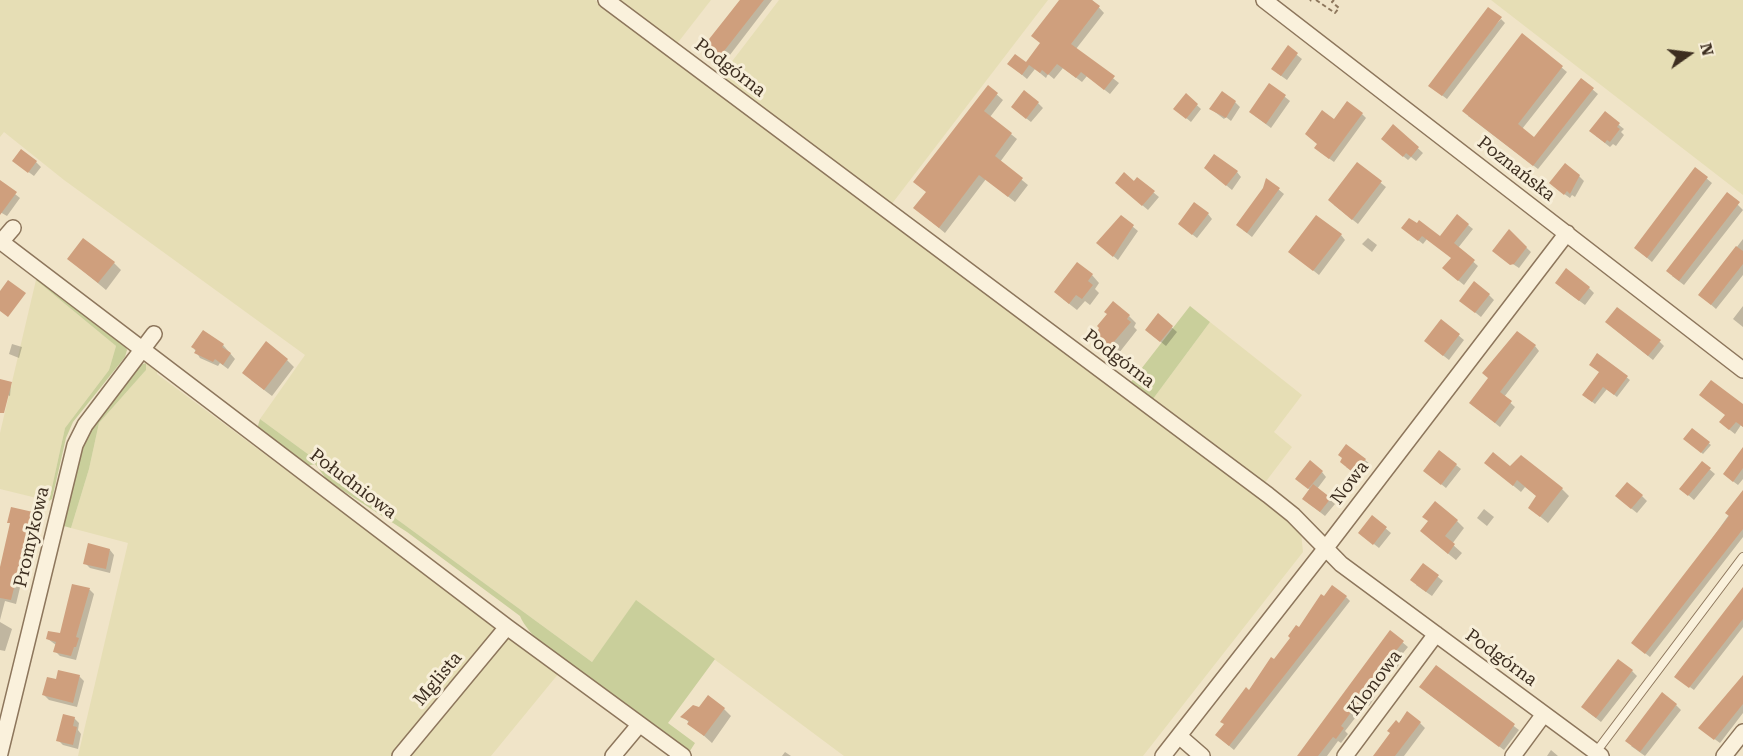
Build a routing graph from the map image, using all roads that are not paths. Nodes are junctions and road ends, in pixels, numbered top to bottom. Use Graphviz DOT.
graph roads {
  1 [pos="606,0"];
  2 [pos="1264,0"];
  3 [pos="13,228"];
  4 [pos="1567,233"];
  5 [pos="0,242"];
  6 [pos="154,334"];
  7 [pos="144,349"];
  8 [pos="1743,370"];
  9 [pos="1325,549"];
  10 [pos="1743,557"];
  11 [pos="507,627"];
  12 [pos="1436,634"];
  13 [pos="1544,714"];
  14 [pos="639,724"];
  15 [pos="1743,732"];
  16 [pos="1179,736"];
  17 [pos="0,753"];
  18 [pos="1599,754"];
  19 [pos="400,756"];
  20 [pos="613,756"];
  21 [pos="683,756"];
  22 [pos="1163,756"];
  23 [pos="1202,756"];
  24 [pos="1345,756"];
  25 [pos="1513,756"];
  26 [pos="1724,756"];
  1 -- 9 [label="street, Podgórna"];
  2 -- 4 [label="street, Poznańska"];
  3 -- 5 [label="street"];
  4 -- 8 [label="street, Poznańska"];
  4 -- 9 [label="street, Nowa"];
  5 -- 7 [label="street, Południowa"];
  6 -- 7 [label="street, Promykowa"];
  7 -- 11 [label="street, Południowa"];
  7 -- 17 [label="street, Promykowa"];
  9 -- 12 [label="street, Podgórna"];
  9 -- 16 [label="street, Nowa"];
  10 -- 18 [label="lane"];
  11 -- 14 [label="street, Południowa"];
  11 -- 19 [label="street, Mglista"];
  12 -- 13 [label="street, Podgórna"];
  12 -- 24 [label="street, Klonowa"];
  13 -- 18 [label="street, Podgórna"];
  13 -- 25 [label="street"];
  14 -- 20 [label="street"];
  14 -- 21 [label="street, Południowa"];
  15 -- 26 [label="street"];
  16 -- 22 [label="street, Nowa"];
  16 -- 23 [label="street"];
}
